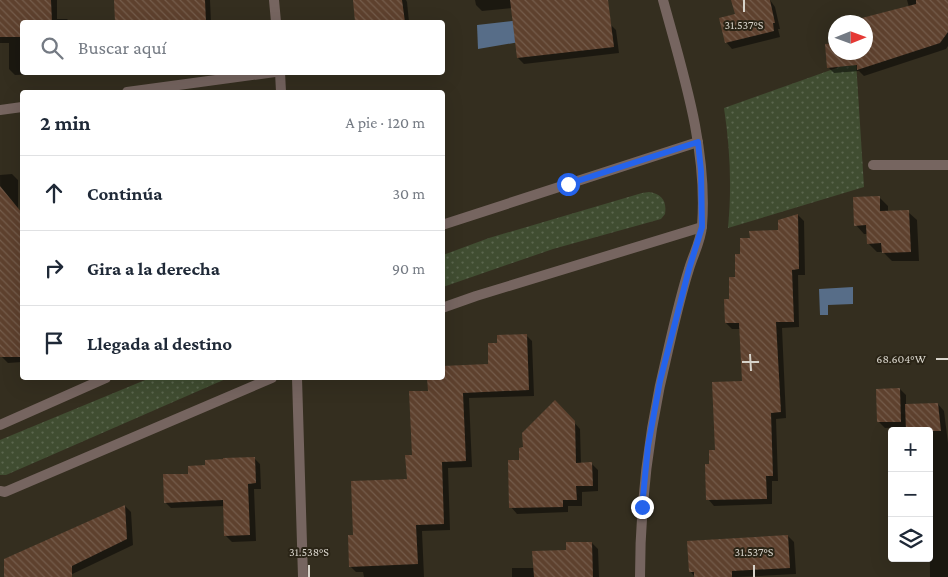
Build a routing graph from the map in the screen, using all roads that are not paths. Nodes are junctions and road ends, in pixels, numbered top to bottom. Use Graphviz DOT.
graph roads {
  1 [pos="274,0"];
  2 [pos="663,0"];
  3 [pos="276,20"];
  4 [pos="253,75"];
  5 [pos="280,75"];
  6 [pos="142,90"];
  7 [pos="280,90"];
  8 [pos="20,107"];
  9 [pos="0,110"];
  10 [pos="698,142"];
  11 [pos="873,165"];
  12 [pos="948,165"];
  13 [pos="445,224"];
  14 [pos="702,227"];
  15 [pos="445,307"];
  16 [pos="101,380"];
  17 [pos="267,380"];
  18 [pos="297,380"];
  19 [pos="0,424"];
  20 [pos="0,491"];
  21 [pos="303,577"];
  22 [pos="640,577"];
  1 -- 3 [label="street"];
  2 -- 10 [label="street"];
  4 -- 6 [label="street"];
  5 -- 7 [label="street"];
  8 -- 9 [label="street"];
  10 -- 13 [label="street"];
  10 -- 14 [label="street"];
  11 -- 12 [label="street"];
  14 -- 15 [label="street"];
  14 -- 22 [label="street"];
  16 -- 19 [label="street"];
  17 -- 20 [label="street"];
  18 -- 21 [label="street"];
}
